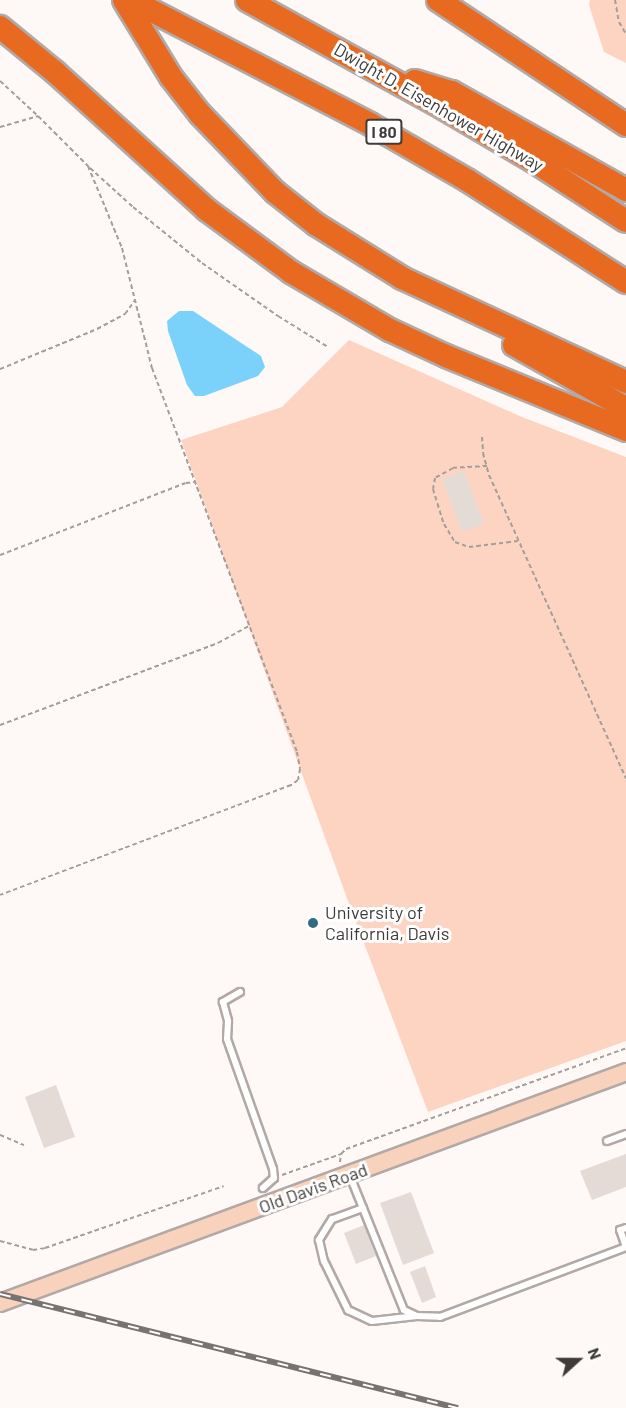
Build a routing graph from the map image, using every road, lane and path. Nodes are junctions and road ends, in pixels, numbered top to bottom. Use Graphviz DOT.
graph roads {
  1 [pos="124,0"];
  2 [pos="131,0"];
  3 [pos="248,0"];
  4 [pos="438,0"];
  5 [pos="615,0"];
  6 [pos="0,27"];
  7 [pos="626,34"];
  8 [pos="375,68"];
  9 [pos="0,81"];
  10 [pos="563,83"];
  11 [pos="38,116"];
  12 [pos="626,119"];
  13 [pos="626,125"];
  14 [pos="0,127"];
  15 [pos="88,166"];
  16 [pos="626,190"];
  17 [pos="626,221"];
  18 [pos="626,282"];
  19 [pos="135,300"];
  20 [pos="452,301"];
  21 [pos="328,347"];
  22 [pos="0,369"];
  23 [pos="626,381"];
  24 [pos="626,408"];
  25 [pos="626,430"];
  26 [pos="482,437"];
  27 [pos="486,466"];
  28 [pos="195,482"];
  29 [pos="518,541"];
  30 [pos="0,555"];
  31 [pos="249,626"];
  32 [pos="0,725"];
  33 [pos="626,779"];
  34 [pos="0,895"];
  35 [pos="240,992"];
  36 [pos="626,1048"];
  37 [pos="626,1072"];
  38 [pos="626,1134"];
  39 [pos="0,1135"];
  40 [pos="607,1141"];
  41 [pos="24,1145"];
  42 [pos="341,1154"];
  43 [pos="347,1175"];
  44 [pos="274,1178"];
  45 [pos="224,1186"];
  46 [pos="263,1188"];
  47 [pos="363,1208"];
  48 [pos="626,1228"];
  49 [pos="0,1241"];
  50 [pos="0,1304"];
  51 [pos="417,1316"];
  1 -- 20 [label="highway"];
  2 -- 18 [label="highway, I 80"];
  3 -- 8 [label="highway, Dwight D. Eisenhower Highway"];
  4 -- 10 [label="highway"];
  5 -- 7 [label="path"];
  6 -- 25 [label="highway"];
  8 -- 16 [label="highway"];
  8 -- 17 [label="highway, Dwight D. Eisenhower Highway"];
  9 -- 11 [label="path"];
  10 -- 12 [label="highway"];
  10 -- 13 [label="highway"];
  11 -- 14 [label="path"];
  11 -- 15 [label="path"];
  15 -- 19 [label="path"];
  15 -- 21 [label="path"];
  19 -- 22 [label="path"];
  19 -- 28 [label="path"];
  20 -- 23 [label="highway"];
  20 -- 24 [label="highway"];
  26 -- 27 [label="path"];
  27 -- 29 [label="path"];
  27 -- 29 [label="path"];
  28 -- 30 [label="path"];
  28 -- 31 [label="path"];
  29 -- 33 [label="path"];
  31 -- 32 [label="path"];
  31 -- 34 [label="path"];
  35 -- 44 [label="lane"];
  36 -- 42 [label="path"];
  37 -- 43 [label="street, Old Davis Road"];
  38 -- 40 [label="lane"];
  39 -- 41 [label="path"];
  42 -- 43 [label="path"];
  42 -- 44 [label="path"];
  43 -- 47 [label="lane"];
  43 -- 50 [label="street, Old Davis Road"];
  44 -- 46 [label="lane"];
  45 -- 49 [label="path"];
  47 -- 51 [label="lane"];
  47 -- 51 [label="lane"];
  48 -- 51 [label="lane"];
}
